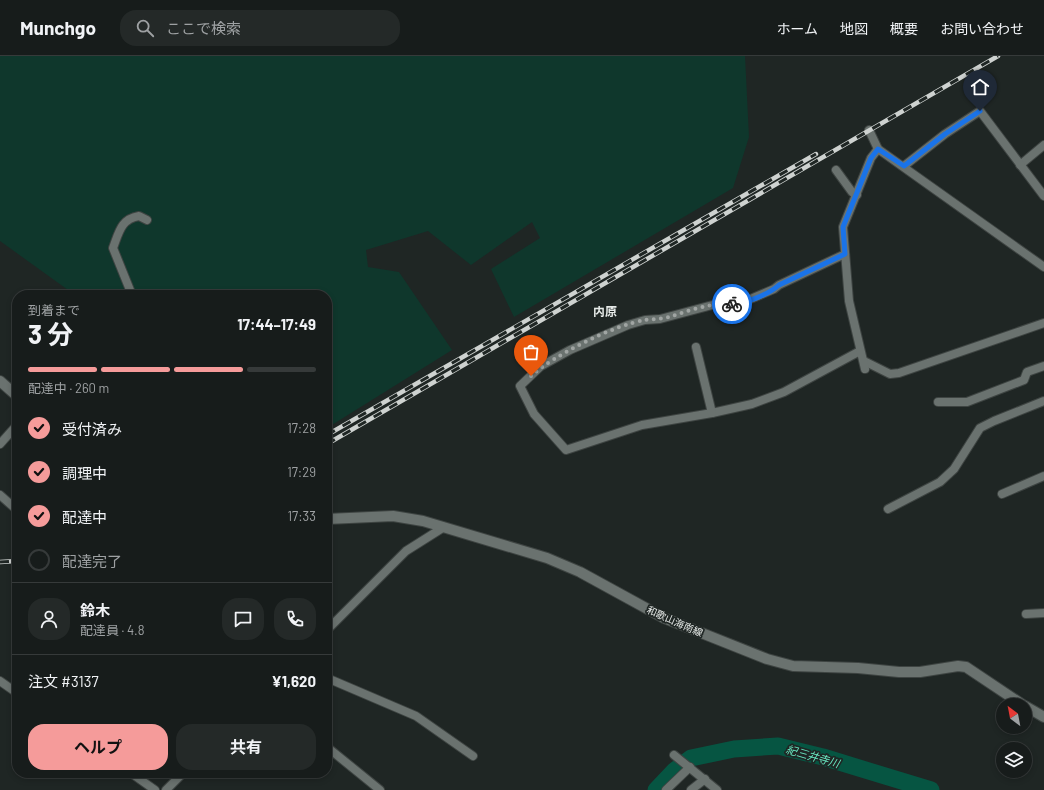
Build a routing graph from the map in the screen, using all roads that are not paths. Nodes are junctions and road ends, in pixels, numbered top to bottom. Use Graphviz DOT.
graph roads {
  1 [pos="869,130"];
  2 [pos="1044,145"];
  3 [pos="878,149"];
  4 [pos="1020,165"];
  5 [pos="904,166"];
  6 [pos="836,170"];
  7 [pos="857,195"];
  8 [pos="1044,196"];
  9 [pos="147,220"];
  10 [pos="845,254"];
  11 [pos="1044,267"];
  12 [pos="130,290"];
  13 [pos="1044,324"];
  14 [pos="696,347"];
  15 [pos="860,351"];
  16 [pos="1044,366"];
  17 [pos="0,381"];
  18 [pos="12,392"];
  19 [pos="1044,401"];
  20 [pos="938,402"];
  21 [pos="712,413"];
  22 [pos="12,431"];
  23 [pos="0,444"];
  24 [pos="1044,476"];
  25 [pos="1002,494"];
  26 [pos="0,495"];
  27 [pos="12,506"];
  28 [pos="888,509"];
  29 [pos="332,519"];
  30 [pos="444,527"];
  31 [pos="1044,613"];
  32 [pos="1026,614"];
  33 [pos="332,625"];
  34 [pos="332,680"];
  35 [pos="0,681"];
  36 [pos="12,689"];
  37 [pos="1012,698"];
  38 [pos="1032,710"];
  39 [pos="1044,717"];
  40 [pos="332,751"];
  41 [pos="472,756"];
  42 [pos="676,756"];
  43 [pos="688,766"];
  44 [pos="138,778"];
  45 [pos="178,778"];
  46 [pos="705,779"];
  47 [pos="155,790"];
  48 [pos="166,790"];
  49 [pos="380,790"];
  50 [pos="666,790"];
  51 [pos="691,790"];
  52 [pos="717,790"];
  1 -- 3 [label="street"];
  2 -- 4 [label="street"];
  3 -- 5 [label="street"];
  3 -- 7 [label="street"];
  4 -- 5 [label="street"];
  4 -- 8 [label="street"];
  5 -- 11 [label="street"];
  6 -- 7 [label="street"];
  7 -- 10 [label="street"];
  9 -- 12 [label="street"];
  10 -- 15 [label="street"];
  10 -- 21 [label="street"];
  13 -- 15 [label="street"];
  14 -- 21 [label="street"];
  15 -- 21 [label="street"];
  16 -- 20 [label="street"];
  17 -- 18 [label="main road"];
  19 -- 28 [label="street"];
  22 -- 23 [label="street"];
  24 -- 25 [label="street"];
  26 -- 27 [label="street"];
  29 -- 30 [label="main road, 和歌山海南線"];
  30 -- 33 [label="street"];
  30 -- 37 [label="main road, 和歌山海南線"];
  31 -- 32 [label="street"];
  34 -- 41 [label="street"];
  35 -- 36 [label="street"];
  38 -- 39 [label="main road, 和歌山海南線"];
  40 -- 49 [label="street"];
  42 -- 43 [label="street"];
  43 -- 46 [label="street"];
  43 -- 50 [label="street"];
  44 -- 47 [label="street"];
  45 -- 48 [label="street"];
  46 -- 51 [label="street"];
  46 -- 52 [label="street"];
}
